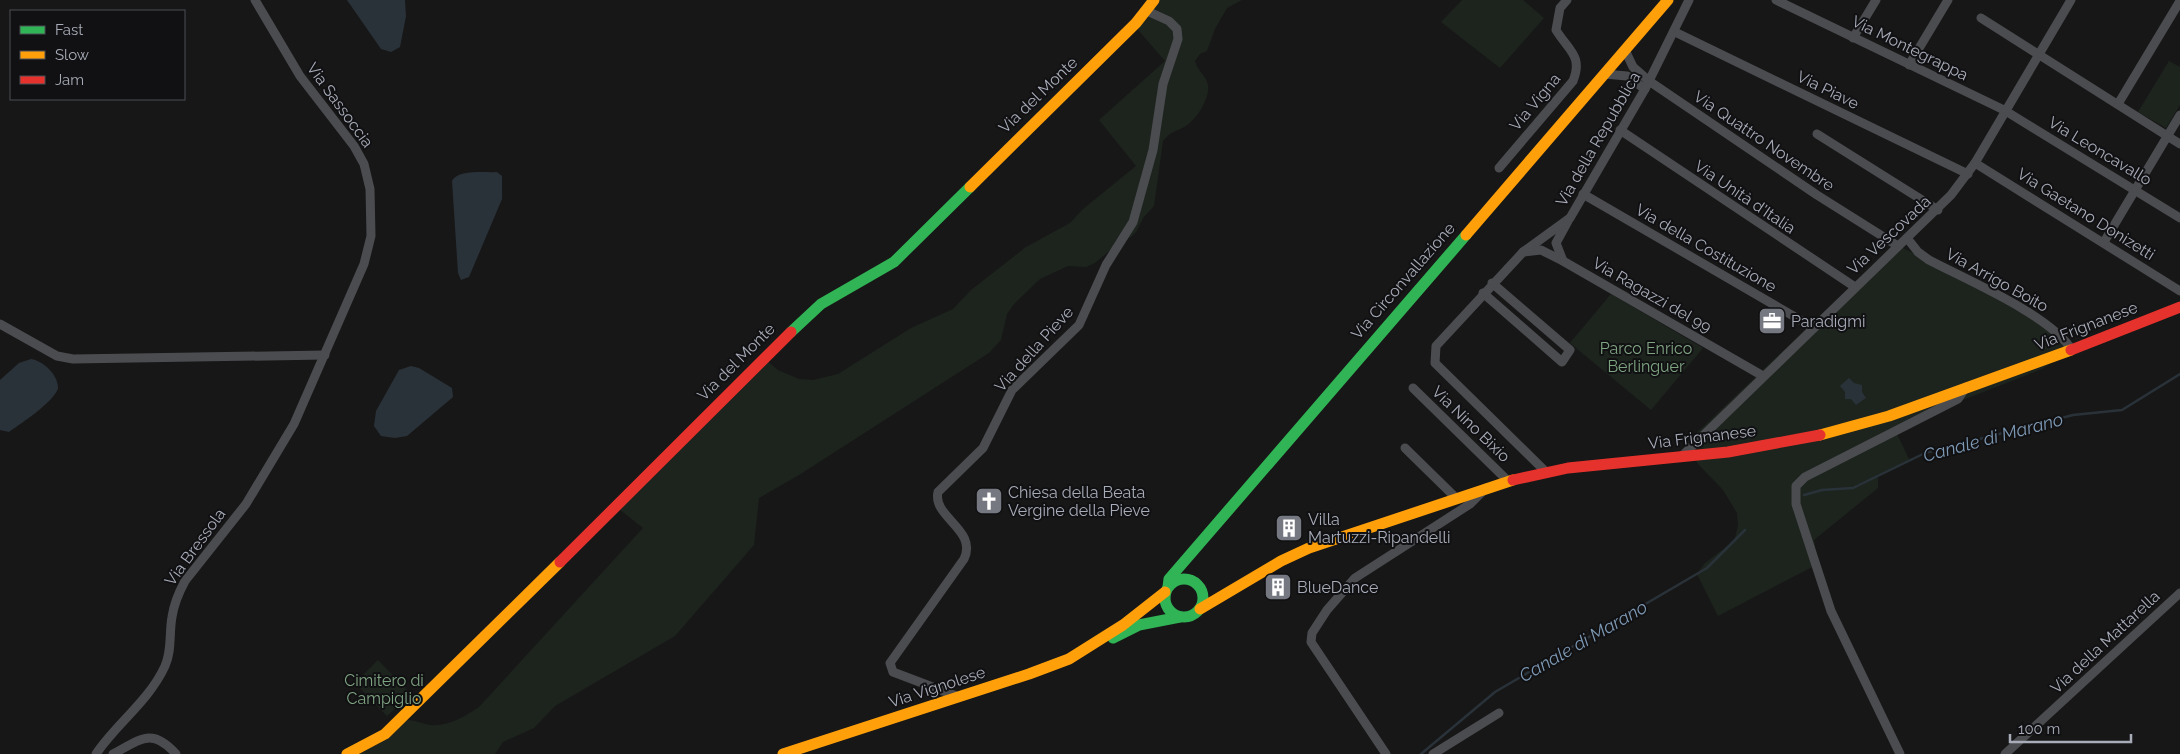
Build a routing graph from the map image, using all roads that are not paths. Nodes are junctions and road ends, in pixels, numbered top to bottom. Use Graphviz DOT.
graph roads {
  1 [pos="255,0"];
  2 [pos="1154,0"];
  3 [pos="1567,0"];
  4 [pos="1668,0"];
  5 [pos="1689,0"];
  6 [pos="1776,0"];
  7 [pos="1876,0"];
  8 [pos="1948,0"];
  9 [pos="2071,0"];
  10 [pos="2180,1"];
  11 [pos="1789,3"];
  12 [pos="1146,11"];
  13 [pos="1981,18"];
  14 [pos="1675,32"];
  15 [pos="1853,38"];
  16 [pos="1625,50"];
  17 [pos="2038,54"];
  18 [pos="1909,65"];
  19 [pos="1604,74"];
  20 [pos="1647,86"];
  21 [pos="2118,104"];
  22 [pos="2004,110"];
  23 [pos="2180,115"];
  24 [pos="1620,130"];
  25 [pos="1817,134"];
  26 [pos="2167,136"];
  27 [pos="2180,144"];
  28 [pos="1975,163"];
  29 [pos="1499,168"];
  30 [pos="1968,174"];
  31 [pos="2136,189"];
  32 [pos="1583,194"];
  33 [pos="1938,210"];
  34 [pos="1570,218"];
  35 [pos="2180,218"];
  36 [pos="371,236"];
  37 [pos="1907,238"];
  38 [pos="2104,242"];
  39 [pos="1898,246"];
  40 [pos="1523,252"];
  41 [pos="1563,261"];
  42 [pos="1492,283"];
  43 [pos="1855,287"];
  44 [pos="2180,291"];
  45 [pos="1483,294"];
  46 [pos="2180,307"];
  47 [pos="0,324"];
  48 [pos="1814,328"];
  49 [pos="2072,350"];
  50 [pos="325,355"];
  51 [pos="1763,376"];
  52 [pos="1966,387"];
  53 [pos="1413,388"];
  54 [pos="1405,448"];
  55 [pos="1682,456"];
  56 [pos="1545,471"];
  57 [pos="1508,481"];
  58 [pos="1486,488"];
  59 [pos="1456,498"];
  60 [pos="1185,561"];
  61 [pos="1186,579"];
  62 [pos="1167,589"];
  63 [pos="1202,591"];
  64 [pos="1230,592"];
  65 [pos="2180,593"];
  66 [pos="1200,608"];
  67 [pos="1180,617"];
  68 [pos="1096,642"];
  69 [pos="960,697"];
  70 [pos="1499,713"];
  71 [pos="96,754"];
  72 [pos="114,754"];
  73 [pos="176,754"];
  74 [pos="347,754"];
  75 [pos="783,754"];
  76 [pos="1386,754"];
  77 [pos="1433,754"];
  78 [pos="1900,754"];
  79 [pos="2005,754"];
  1 -- 36 [label="street, Via Sassoccia"];
  2 -- 12 [label="main road, Via del Monte"];
  3 -- 29 [label="street, Via Vigna"];
  4 -- 16 [label="main road, Via Circonvallazione"];
  5 -- 14 [label="street, Via della Repubblica"];
  6 -- 11 [label="street, Via Montegrappa"];
  7 -- 15 [label="street"];
  8 -- 18 [label="street"];
  9 -- 17 [label="street, Via Vescovada"];
  10 -- 21 [label="street"];
  11 -- 15 [label="street, Via Montegrappa"];
  12 -- 69 [label="street, Via della Pieve"];
  12 -- 74 [label="main road, Via del Monte"];
  13 -- 17 [label="street"];
  14 -- 20 [label="street, Via della Repubblica"];
  14 -- 30 [label="street, Via Piave"];
  15 -- 18 [label="street, Via Montegrappa"];
  16 -- 19 [label="main road, Via Circonvallazione"];
  16 -- 20 [label="street, Via Quattro Novembre"];
  17 -- 21 [label="street"];
  17 -- 22 [label="street, Via Vescovada"];
  18 -- 22 [label="street, Via Montegrappa"];
  19 -- 20 [label="street"];
  19 -- 60 [label="main road, Via Circonvallazione"];
  20 -- 24 [label="street, Via della Repubblica"];
  20 -- 39 [label="street, Via Quattro Novembre"];
  21 -- 26 [label="street"];
  22 -- 28 [label="street, Via Vescovada"];
  22 -- 31 [label="street, Via Leoncavallo"];
  23 -- 26 [label="street"];
  24 -- 32 [label="street, Via della Repubblica"];
  24 -- 43 [label="street, Via Unità d'Italia"];
  25 -- 33 [label="street"];
  26 -- 27 [label="street"];
  26 -- 31 [label="street"];
  28 -- 30 [label="street, Via Vescovada"];
  28 -- 38 [label="street, Via Gaetano Donizetti"];
  30 -- 33 [label="street, Via Vescovada"];
  31 -- 35 [label="street, Via Leoncavallo"];
  31 -- 38 [label="street"];
  32 -- 34 [label="street, Via della Repubblica"];
  32 -- 48 [label="street, Via della Costituzione"];
  33 -- 37 [label="street, Via Vescovada"];
  34 -- 40 [label="street, Via della Repubblica"];
  34 -- 41 [label="street"];
  36 -- 50 [label="street, Via Bressola"];
  37 -- 39 [label="street, Via Vescovada"];
  37 -- 49 [label="street, Via Arrigo Boito"];
  38 -- 44 [label="street, Via Gaetano Donizetti"];
  39 -- 43 [label="street, Via Vescovada"];
  40 -- 41 [label="street, Via Ragazzi del 99"];
  40 -- 42 [label="street, Via della Repubblica"];
  41 -- 51 [label="street, Via Ragazzi del 99"];
  42 -- 45 [label="street, Via della Repubblica"];
  42 -- 45 [label="street"];
  43 -- 48 [label="street, Via Vescovada"];
  45 -- 56 [label="street, Via della Repubblica"];
  46 -- 49 [label="main road, Via Frignanese"];
  47 -- 50 [label="street"];
  48 -- 51 [label="street, Via Vescovada"];
  49 -- 52 [label="main road, Via Frignanese"];
  50 -- 71 [label="street, Via Bressola"];
  51 -- 55 [label="street, Via Vescovada"];
  52 -- 55 [label="main road, Via Frignanese"];
  52 -- 78 [label="street"];
  53 -- 57 [label="street, Via Nino Bixio"];
  54 -- 59 [label="street"];
  55 -- 56 [label="main road, Via Frignanese"];
  56 -- 57 [label="main road, Via Frignanese"];
  57 -- 58 [label="main road, Via Frignanese"];
  58 -- 59 [label="main road, Via Frignanese"];
  58 -- 76 [label="street"];
  59 -- 64 [label="main road, Via Frignanese"];
  60 -- 61 [label="main road"];
  60 -- 62 [label="main road, Via Circonvallazione"];
  61 -- 62 [label="main road"];
  61 -- 63 [label="main road"];
  62 -- 67 [label="main road"];
  62 -- 68 [label="main road, Via Circonvallazione"];
  63 -- 64 [label="main road"];
  63 -- 66 [label="main road"];
  64 -- 66 [label="main road, Via Frignanese"];
  65 -- 79 [label="street, Via della Mattarella"];
  66 -- 67 [label="main road"];
  67 -- 68 [label="main road"];
  68 -- 69 [label="main road, Via Vignolese"];
  69 -- 75 [label="main road, Via Vignolese"];
  70 -- 77 [label="street"];
  72 -- 73 [label="street"];
}
